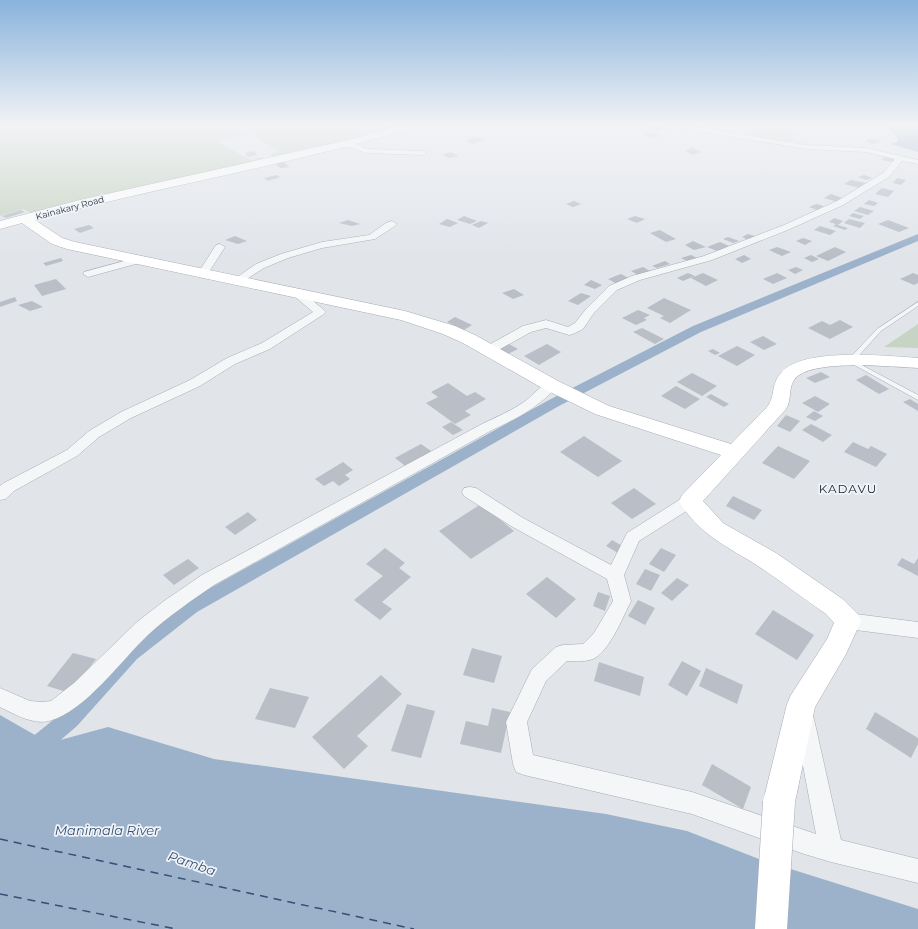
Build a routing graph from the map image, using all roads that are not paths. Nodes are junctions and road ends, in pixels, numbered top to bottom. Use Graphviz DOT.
graph roads {
  1 [pos="239,168"];
  2 [pos="892,168"];
  3 [pos="26,220"];
  4 [pos="2,223"];
  5 [pos="392,224"];
  6 [pos="343,229"];
  7 [pos="353,240"];
  8 [pos="220,247"];
  9 [pos="139,260"];
  10 [pos="202,273"];
  11 [pos="88,274"];
  12 [pos="238,280"];
  13 [pos="297,293"];
  14 [pos="918,304"];
  15 [pos="489,350"];
  16 [pos="850,361"];
  17 [pos="918,363"];
  18 [pos="555,387"];
  19 [pos="918,398"];
  20 [pos="734,452"];
  21 [pos="470,492"];
  22 [pos="0,495"];
  23 [pos="690,501"];
  24 [pos="615,575"];
  25 [pos="848,621"];
  26 [pos="918,630"];
  27 [pos="0,698"];
  28 [pos="801,704"];
  29 [pos="831,850"];
  30 [pos="918,871"];
  31 [pos="771,929"];
  1 -- 3 [label="main road, Kainakary Road"];
  2 -- 15 [label="street"];
  3 -- 4 [label="main road, Kainakary Road"];
  3 -- 9 [label="main road"];
  5 -- 7 [label="street"];
  6 -- 7 [label="street"];
  7 -- 12 [label="street"];
  8 -- 10 [label="street"];
  9 -- 10 [label="main road"];
  9 -- 11 [label="street"];
  10 -- 12 [label="main road"];
  12 -- 13 [label="main road"];
  13 -- 15 [label="main road"];
  13 -- 22 [label="street"];
  14 -- 16 [label="lane"];
  15 -- 18 [label="main road"];
  16 -- 17 [label="main road"];
  16 -- 19 [label="lane"];
  16 -- 20 [label="main road"];
  18 -- 20 [label="main road"];
  18 -- 27 [label="street"];
  20 -- 23 [label="main road"];
  21 -- 24 [label="street"];
  23 -- 24 [label="street"];
  23 -- 25 [label="main road"];
  24 -- 29 [label="street"];
  25 -- 26 [label="street"];
  25 -- 28 [label="main road"];
  28 -- 29 [label="street"];
  28 -- 31 [label="main road, bridge"];
  29 -- 30 [label="street"];
}
